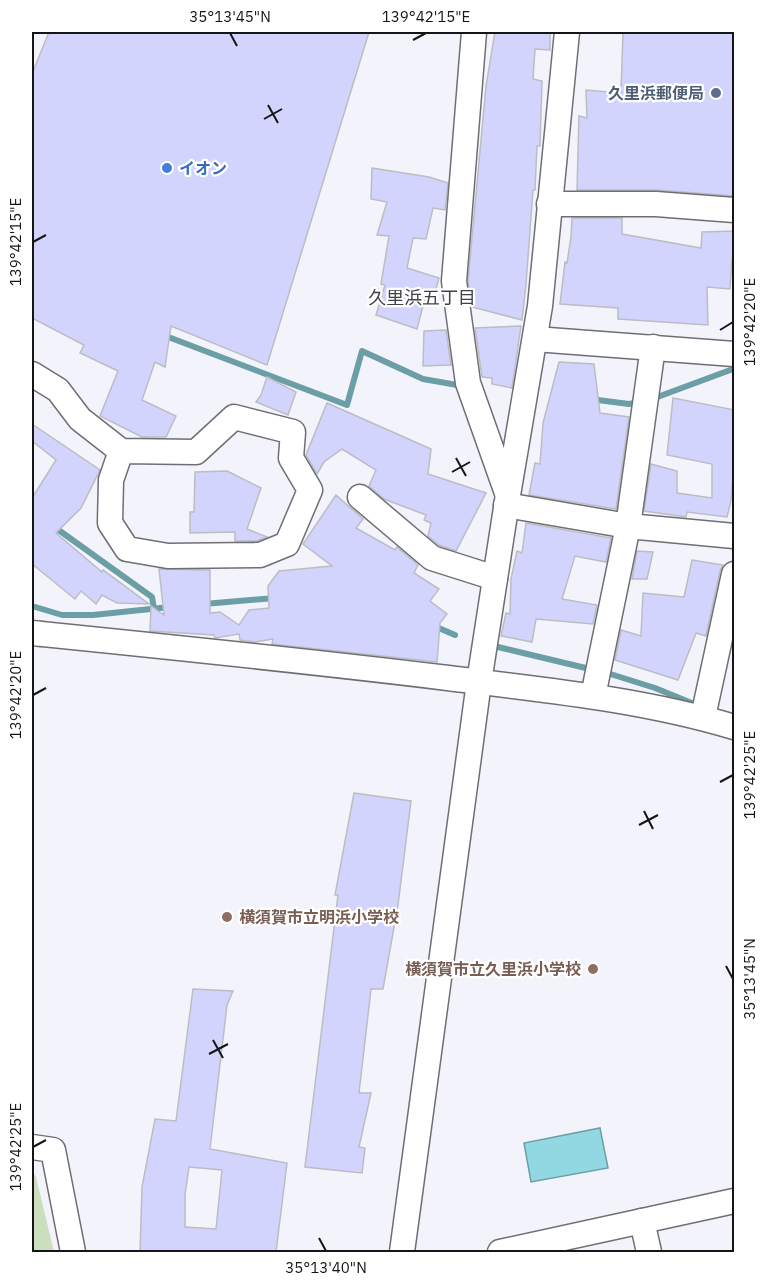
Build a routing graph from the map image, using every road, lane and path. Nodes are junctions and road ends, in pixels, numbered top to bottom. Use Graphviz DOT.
graph roads {
  1 [pos="474,32"];
  2 [pos="567,32"];
  3 [pos="549,204"];
  4 [pos="735,210"];
  5 [pos="535,339"];
  6 [pos="653,347"];
  7 [pos="735,354"];
  8 [pos="32,374"];
  9 [pos="121,451"];
  10 [pos="360,497"];
  11 [pos="507,500"];
  12 [pos="628,526"];
  13 [pos="735,536"];
  14 [pos="735,574"];
  15 [pos="495,578"];
  16 [pos="32,633"];
  17 [pos="479,682"];
  18 [pos="593,696"];
  19 [pos="703,717"];
  20 [pos="735,726"];
  21 [pos="32,1147"];
  22 [pos="735,1201"];
  23 [pos="642,1221"];
  24 [pos="549,1247"];
  25 [pos="73,1252"];
  26 [pos="402,1252"];
  27 [pos="500,1252"];
  28 [pos="649,1252"];
  1 -- 11 [label="street"];
  2 -- 3 [label="street"];
  3 -- 4 [label="street"];
  3 -- 5 [label="street"];
  5 -- 6 [label="street"];
  5 -- 11 [label="street"];
  6 -- 7 [label="street"];
  6 -- 12 [label="street"];
  8 -- 9 [label="street"];
  9 -- 9 [label="street"];
  10 -- 15 [label="street"];
  11 -- 12 [label="street"];
  11 -- 15 [label="street"];
  12 -- 13 [label="street"];
  12 -- 18 [label="street"];
  14 -- 19 [label="street"];
  15 -- 17 [label="street"];
  16 -- 17 [label="street"];
  17 -- 18 [label="street"];
  17 -- 26 [label="street"];
  18 -- 19 [label="street"];
  19 -- 20 [label="street"];
  21 -- 25 [label="street"];
  22 -- 23 [label="street"];
  23 -- 24 [label="street"];
  23 -- 28 [label="street"];
  24 -- 27 [label="street"];
}
